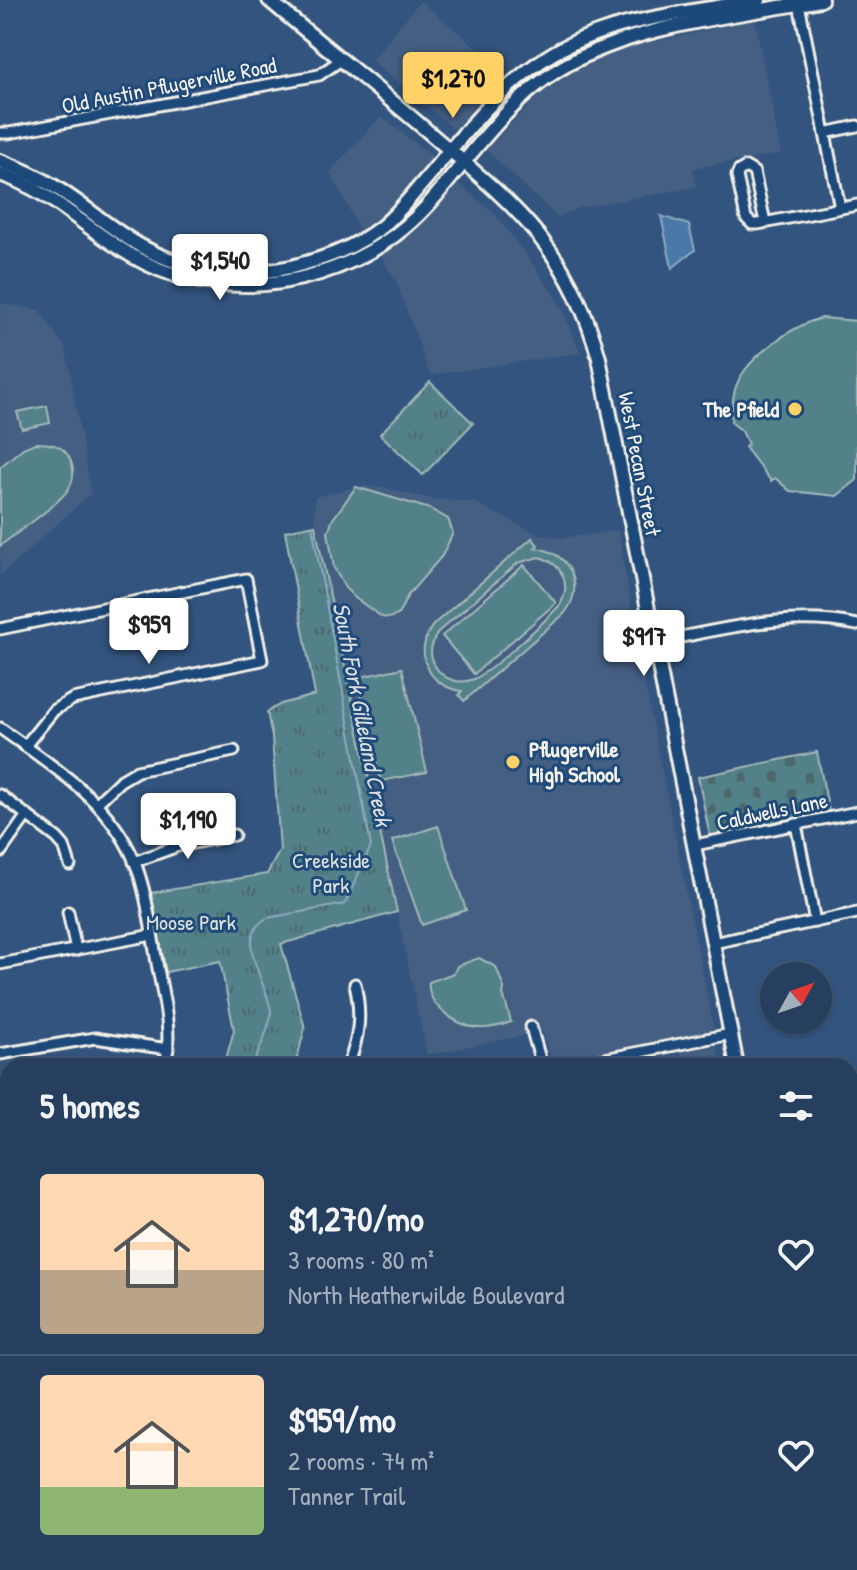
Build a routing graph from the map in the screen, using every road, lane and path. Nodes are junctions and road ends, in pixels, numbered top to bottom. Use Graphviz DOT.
graph roads {
  1 [pos="269,0"];
  2 [pos="759,0"];
  3 [pos="821,0"];
  4 [pos="799,4"];
  5 [pos="702,11"];
  6 [pos="573,44"];
  7 [pos="579,58"];
  8 [pos="341,60"];
  9 [pos="857,126"];
  10 [pos="0,133"];
  11 [pos="825,133"];
  12 [pos="450,151"];
  13 [pos="0,161"];
  14 [pos="464,162"];
  15 [pos="0,174"];
  16 [pos="759,195"];
  17 [pos="742,198"];
  18 [pos="857,205"];
  19 [pos="840,208"];
  20 [pos="765,222"];
  21 [pos="92,223"];
  22 [pos="369,235"];
  23 [pos="379,247"];
  24 [pos="237,279"];
  25 [pos="857,625"];
  26 [pos="0,629"];
  27 [pos="655,642"];
  28 [pos="0,728"];
  29 [pos="25,746"];
  30 [pos="234,751"];
  31 [pos="0,795"];
  32 [pos="97,803"];
  33 [pos="857,812"];
  34 [pos="27,815"];
  35 [pos="796,824"];
  36 [pos="234,835"];
  37 [pos="695,845"];
  38 [pos="0,853"];
  39 [pos="134,862"];
  40 [pos="70,865"];
  41 [pos="68,912"];
  42 [pos="857,913"];
  43 [pos="815,922"];
  44 [pos="152,935"];
  45 [pos="713,943"];
  46 [pos="76,950"];
  47 [pos="0,964"];
  48 [pos="355,984"];
  49 [pos="531,1027"];
  50 [pos="731,1034"];
  51 [pos="168,1049"];
  52 [pos="0,1054"];
  53 [pos="166,1058"];
  54 [pos="351,1058"];
  55 [pos="540,1058"];
  56 [pos="610,1058"];
  57 [pos="736,1058"];
  1 -- 8 [label="main road, West Pecan Street"];
  2 -- 5 [label="main road"];
  3 -- 4 [label="main road"];
  4 -- 5 [label="main road"];
  4 -- 11 [label="street"];
  5 -- 6 [label="main road"];
  5 -- 7 [label="main road"];
  6 -- 7 [label="main road"];
  6 -- 12 [label="main road"];
  7 -- 14 [label="main road"];
  8 -- 10 [label="street, Old Austin Pflugerville Road"];
  8 -- 12 [label="main road, West Pecan Street"];
  9 -- 11 [label="street"];
  11 -- 19 [label="street"];
  12 -- 14 [label="main road, West Pecan Street"];
  12 -- 22 [label="main road"];
  13 -- 21 [label="main road"];
  14 -- 23 [label="main road"];
  14 -- 27 [label="main road, West Pecan Street"];
  15 -- 21 [label="main road"];
  16 -- 17 [label="street"];
  16 -- 17 [label="street"];
  16 -- 20 [label="street"];
  17 -- 20 [label="street"];
  18 -- 19 [label="street"];
  19 -- 20 [label="street"];
  21 -- 24 [label="main road"];
  22 -- 23 [label="main road"];
  22 -- 24 [label="main road"];
  23 -- 24 [label="main road"];
  25 -- 27 [label="street"];
  26 -- 29 [label="street"];
  27 -- 37 [label="main road, West Pecan Street"];
  28 -- 29 [label="street"];
  29 -- 32 [label="street"];
  30 -- 32 [label="street"];
  31 -- 34 [label="street"];
  32 -- 39 [label="street"];
  33 -- 35 [label="street, Caldwells Lane"];
  34 -- 38 [label="street"];
  34 -- 40 [label="street"];
  35 -- 37 [label="street, Caldwells Lane"];
  35 -- 43 [label="street"];
  36 -- 39 [label="street"];
  37 -- 45 [label="main road, West Pecan Street"];
  39 -- 44 [label="street"];
  41 -- 46 [label="street"];
  42 -- 43 [label="street"];
  43 -- 45 [label="street"];
  44 -- 46 [label="street"];
  44 -- 51 [label="street"];
  45 -- 50 [label="main road, West Pecan Street"];
  46 -- 47 [label="street"];
  48 -- 54 [label="street"];
  49 -- 55 [label="street"];
  50 -- 56 [label="street"];
  50 -- 57 [label="main road, West Pecan Street"];
  51 -- 52 [label="street"];
  51 -- 53 [label="street"];
}
